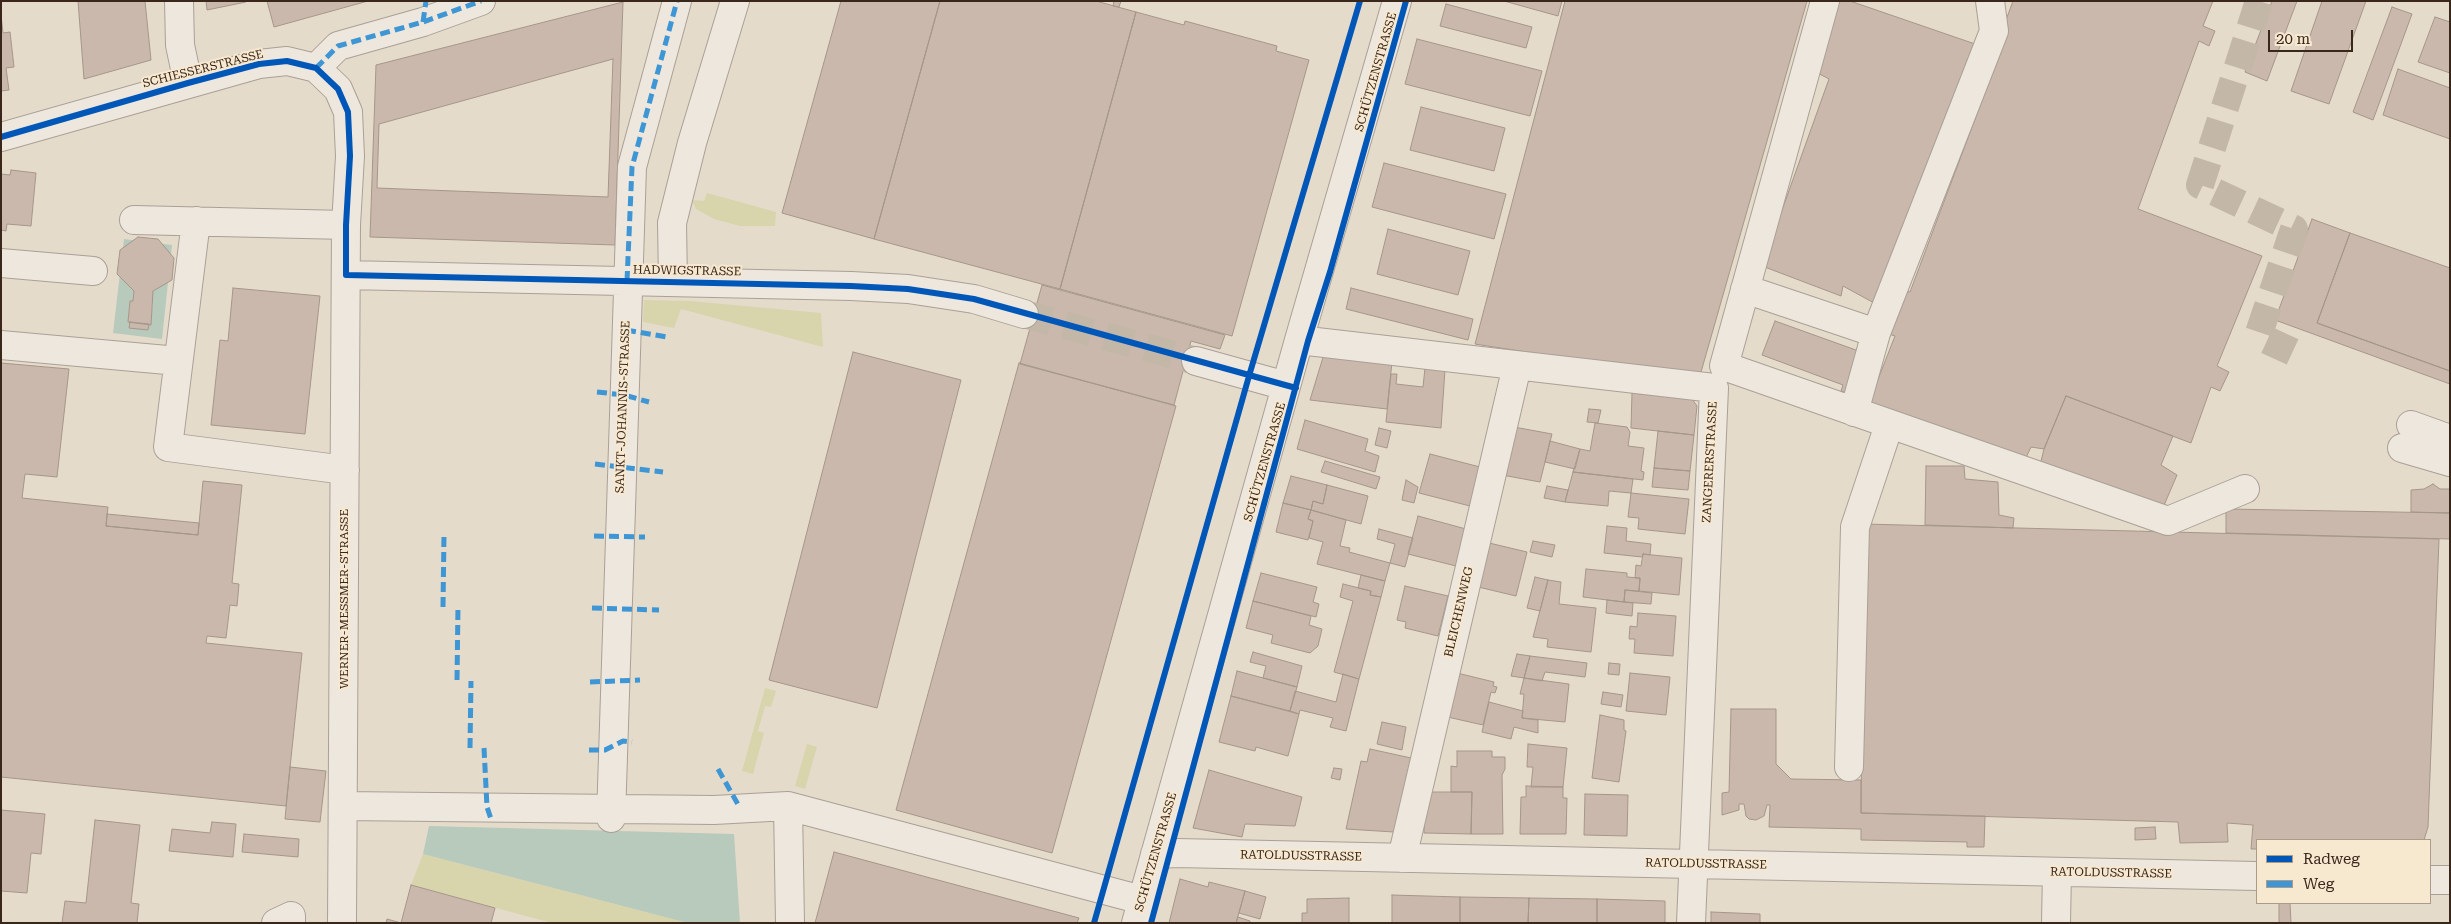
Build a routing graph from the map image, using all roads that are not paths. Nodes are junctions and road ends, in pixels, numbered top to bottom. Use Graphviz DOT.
graph roads {
  1 [pos="179,1"];
  2 [pos="480,1"];
  3 [pos="676,1"];
  4 [pos="735,1"];
  5 [pos="1397,1"];
  6 [pos="1825,1"];
  7 [pos="1990,1"];
  8 [pos="424,12"];
  9 [pos="316,68"];
  10 [pos="188,82"];
  11 [pos="1,137"];
  12 [pos="134,220"];
  13 [pos="196,220"];
  14 [pos="346,225"];
  15 [pos="1,263"];
  16 [pos="93,271"];
  17 [pos="346,276"];
  18 [pos="627,281"];
  19 [pos="673,282"];
  20 [pos="1745,289"];
  21 [pos="1024,314"];
  22 [pos="1876,333"];
  23 [pos="1299,340"];
  24 [pos="1,345"];
  25 [pos="178,361"];
  26 [pos="1196,361"];
  27 [pos="1517,366"];
  28 [pos="1286,386"];
  29 [pos="1854,412"];
  30 [pos="1889,425"];
  31 [pos="2450,439"];
  32 [pos="2450,462"];
  33 [pos="345,470"];
  34 [pos="2246,490"];
  35 [pos="1850,767"];
  36 [pos="343,806"];
  37 [pos="788,806"];
  38 [pos="611,813"];
  39 [pos="1155,854"];
  40 [pos="1402,858"];
  41 [pos="1692,863"];
  42 [pos="2057,872"];
  43 [pos="2256,876"];
  44 [pos="2431,880"];
  45 [pos="2450,880"];
  46 [pos="1139,911"];
  47 [pos="276,923"];
  48 [pos="291,923"];
  49 [pos="342,923"];
  50 [pos="790,923"];
  51 [pos="1690,923"];
  52 [pos="2056,923"];
  1 -- 10 [label="street"];
  2 -- 8 [label="street"];
  3 -- 18 [label="street, SANKT-JOHANNIS-STRASSE"];
  4 -- 19 [label="street"];
  5 -- 23 [label="street, SCHÜTZENSTRASSE"];
  6 -- 20 [label="street"];
  7 -- 22 [label="street"];
  8 -- 9 [label="street"];
  9 -- 10 [label="street, SCHIESSERSTRASSE"];
  9 -- 14 [label="street"];
  10 -- 11 [label="street, SCHIESSERSTRASSE"];
  12 -- 13 [label="street"];
  13 -- 14 [label="street"];
  13 -- 25 [label="street"];
  14 -- 17 [label="street"];
  15 -- 16 [label="street"];
  17 -- 18 [label="street, HADWIGSTRASSE"];
  17 -- 33 [label="street, WERNER-MESSMER-STRASSE"];
  18 -- 19 [label="street, HADWIGSTRASSE"];
  18 -- 38 [label="street, SANKT-JOHANNIS-STRASSE"];
  19 -- 21 [label="street, HADWIGSTRASSE"];
  20 -- 22 [label="street"];
  20 -- 29 [label="street"];
  22 -- 29 [label="street"];
  23 -- 27 [label="street, ZANGERERSTRASSE"];
  23 -- 28 [label="street, SCHÜTZENSTRASSE"];
  24 -- 25 [label="street"];
  25 -- 33 [label="street"];
  26 -- 28 [label="street"];
  27 -- 40 [label="street, BLEICHENWEG"];
  27 -- 41 [label="street, ZANGERERSTRASSE"];
  28 -- 39 [label="street, SCHÜTZENSTRASSE"];
  29 -- 30 [label="street"];
  30 -- 34 [label="street"];
  30 -- 35 [label="street"];
  31 -- 32 [label="street"];
  33 -- 36 [label="street, WERNER-MESSMER-STRASSE"];
  36 -- 38 [label="street"];
  36 -- 49 [label="street, WERNER-MESSMER-STRASSE"];
  37 -- 38 [label="street"];
  37 -- 46 [label="street"];
  37 -- 50 [label="street"];
  39 -- 40 [label="street, RATOLDUSSTRASSE"];
  39 -- 46 [label="street, SCHÜTZENSTRASSE"];
  40 -- 41 [label="street, RATOLDUSSTRASSE"];
  41 -- 42 [label="street, RATOLDUSSTRASSE"];
  41 -- 51 [label="street, ZANGERERSTRASSE"];
  42 -- 43 [label="street, RATOLDUSSTRASSE"];
  42 -- 52 [label="street"];
  44 -- 45 [label="street"];
  47 -- 48 [label="street"];
}
